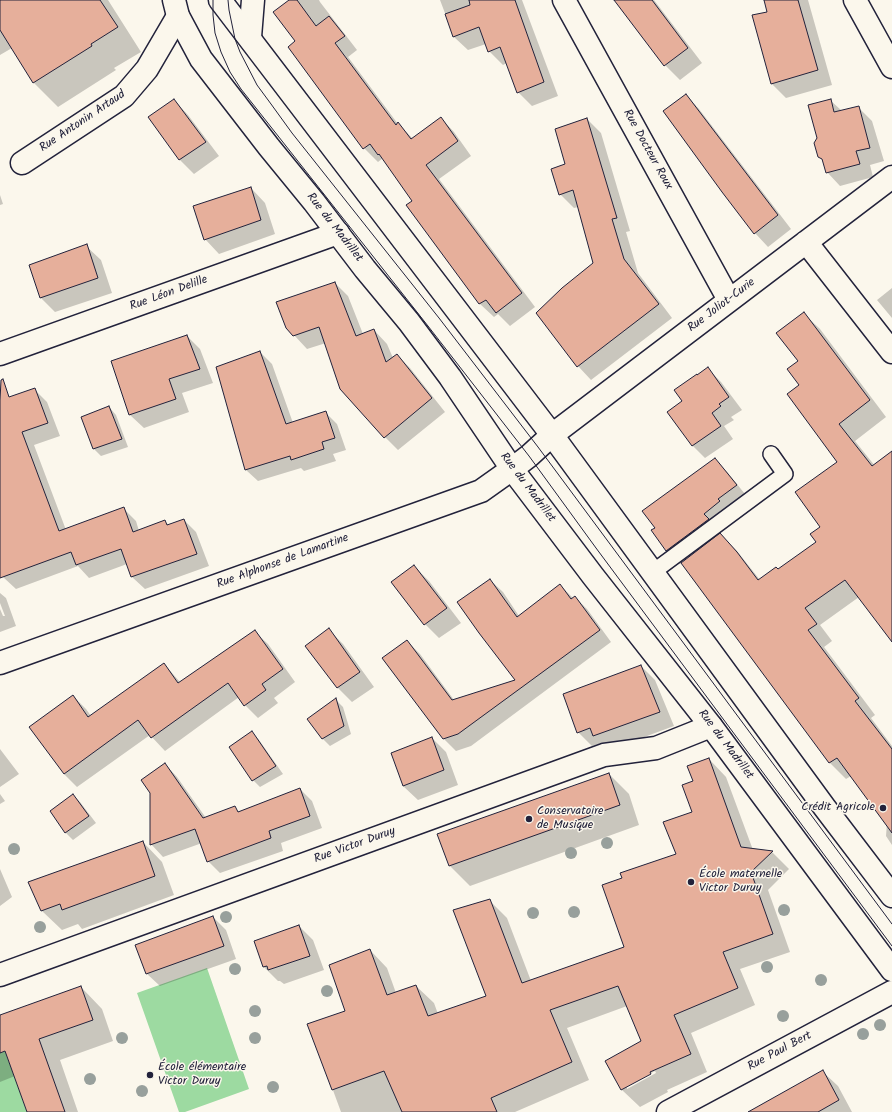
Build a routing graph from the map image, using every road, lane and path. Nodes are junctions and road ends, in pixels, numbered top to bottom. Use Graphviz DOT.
graph roads {
  1 [pos="220,0"];
  2 [pos="253,0"];
  3 [pos="564,0"];
  4 [pos="855,0"];
  5 [pos="176,8"];
  6 [pos="250,38"];
  7 [pos="892,67"];
  8 [pos="22,163"];
  9 [pos="892,177"];
  10 [pos="338,233"];
  11 [pos="806,242"];
  12 [pos="729,300"];
  13 [pos="892,352"];
  14 [pos="0,354"];
  15 [pos="552,435"];
  16 [pos="772,454"];
  17 [pos="512,469"];
  18 [pos="653,572"];
  19 [pos="0,663"];
  20 [pos="711,726"];
  21 [pos="892,896"];
  22 [pos="892,970"];
  23 [pos="0,975"];
  24 [pos="892,992"];
  25 [pos="668,1112"];
  1 -- 6 [label="street"];
  2 -- 6 [label="street"];
  3 -- 12 [label="street, Rue Docteur Roux"];
  4 -- 7 [label="street"];
  5 -- 8 [label="street, Rue Antonin Artaud"];
  5 -- 10 [label="street, Rue du Madrillet"];
  6 -- 15 [label="street"];
  9 -- 11 [label="street, Rue Joliot-Curie"];
  10 -- 14 [label="street, Rue Léon Delille"];
  10 -- 17 [label="street, Rue du Madrillet"];
  11 -- 12 [label="street, Rue Joliot-Curie"];
  11 -- 13 [label="street"];
  12 -- 15 [label="street, Rue Joliot-Curie"];
  15 -- 17 [label="street, Rue Alphonse de Lamartine"];
  15 -- 18 [label="street"];
  16 -- 18 [label="lane"];
  17 -- 19 [label="street, Rue Alphonse de Lamartine"];
  17 -- 20 [label="street, Rue du Madrillet"];
  18 -- 21 [label="street"];
  20 -- 22 [label="street, Rue du Madrillet"];
  20 -- 23 [label="street, Rue Victor Duruy"];
  24 -- 25 [label="street, Rue Paul Bert"];
}
